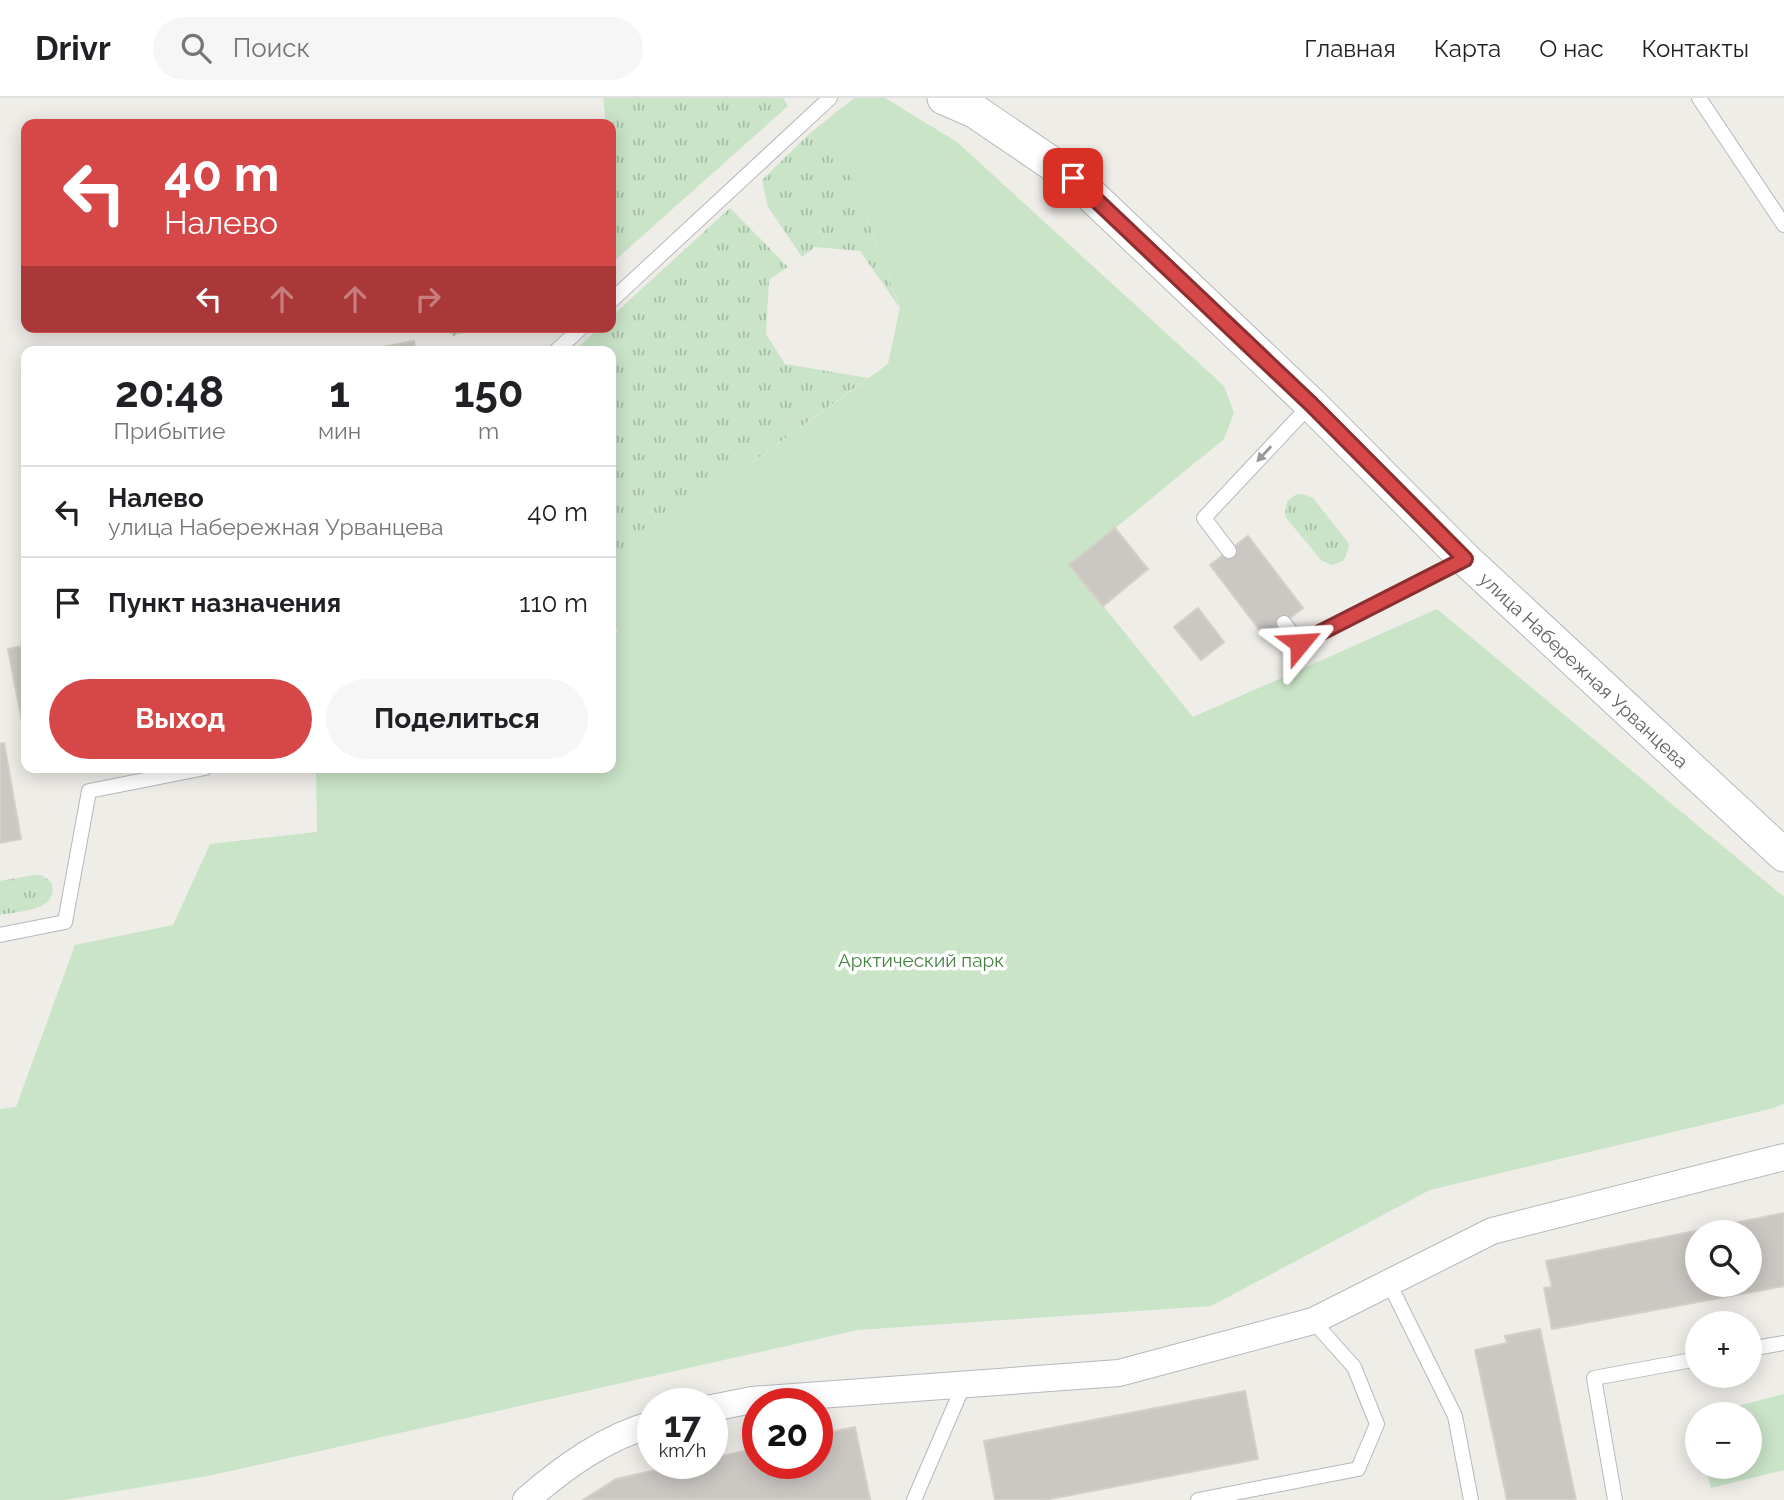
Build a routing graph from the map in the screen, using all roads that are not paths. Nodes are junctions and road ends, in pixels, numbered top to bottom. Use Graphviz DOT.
graph roads {
  1 [pos="830,98"];
  2 [pos="944,98"];
  3 [pos="1699,98"];
  4 [pos="1784,225"];
  5 [pos="616,296"];
  6 [pos="576,333"];
  7 [pos="561,346"];
  8 [pos="1311,404"];
  9 [pos="1229,551"];
  10 [pos="1465,559"];
  11 [pos="1284,623"];
  12 [pos="179,773"];
  13 [pos="1784,855"];
  14 [pos="0,935"];
  15 [pos="1784,1157"];
  16 [pos="1389,1283"];
  17 [pos="1313,1321"];
  18 [pos="1784,1343"];
  19 [pos="1762,1347"];
  20 [pos="1685,1361"];
  21 [pos="964,1384"];
  22 [pos="728,1405"];
  23 [pos="637,1428"];
  24 [pos="526,1500"];
  25 [pos="914,1500"];
  26 [pos="1198,1500"];
  27 [pos="1471,1500"];
  28 [pos="1615,1500"];
  1 -- 5 [label="lane"];
  2 -- 8 [label="street, улица Набережная Урванцева"];
  3 -- 4 [label="lane"];
  6 -- 7 [label="lane"];
  8 -- 9 [label="lane, one-way"];
  8 -- 10 [label="street, улица Набережная Урванцева"];
  10 -- 11 [label="lane"];
  10 -- 13 [label="street, улица Набережная Урванцева"];
  12 -- 14 [label="lane"];
  15 -- 16 [label="street"];
  16 -- 17 [label="street"];
  16 -- 27 [label="lane"];
  17 -- 21 [label="street"];
  17 -- 26 [label="lane"];
  18 -- 19 [label="lane"];
  20 -- 28 [label="lane"];
  21 -- 22 [label="street"];
  21 -- 25 [label="lane"];
  23 -- 24 [label="street"];
}
